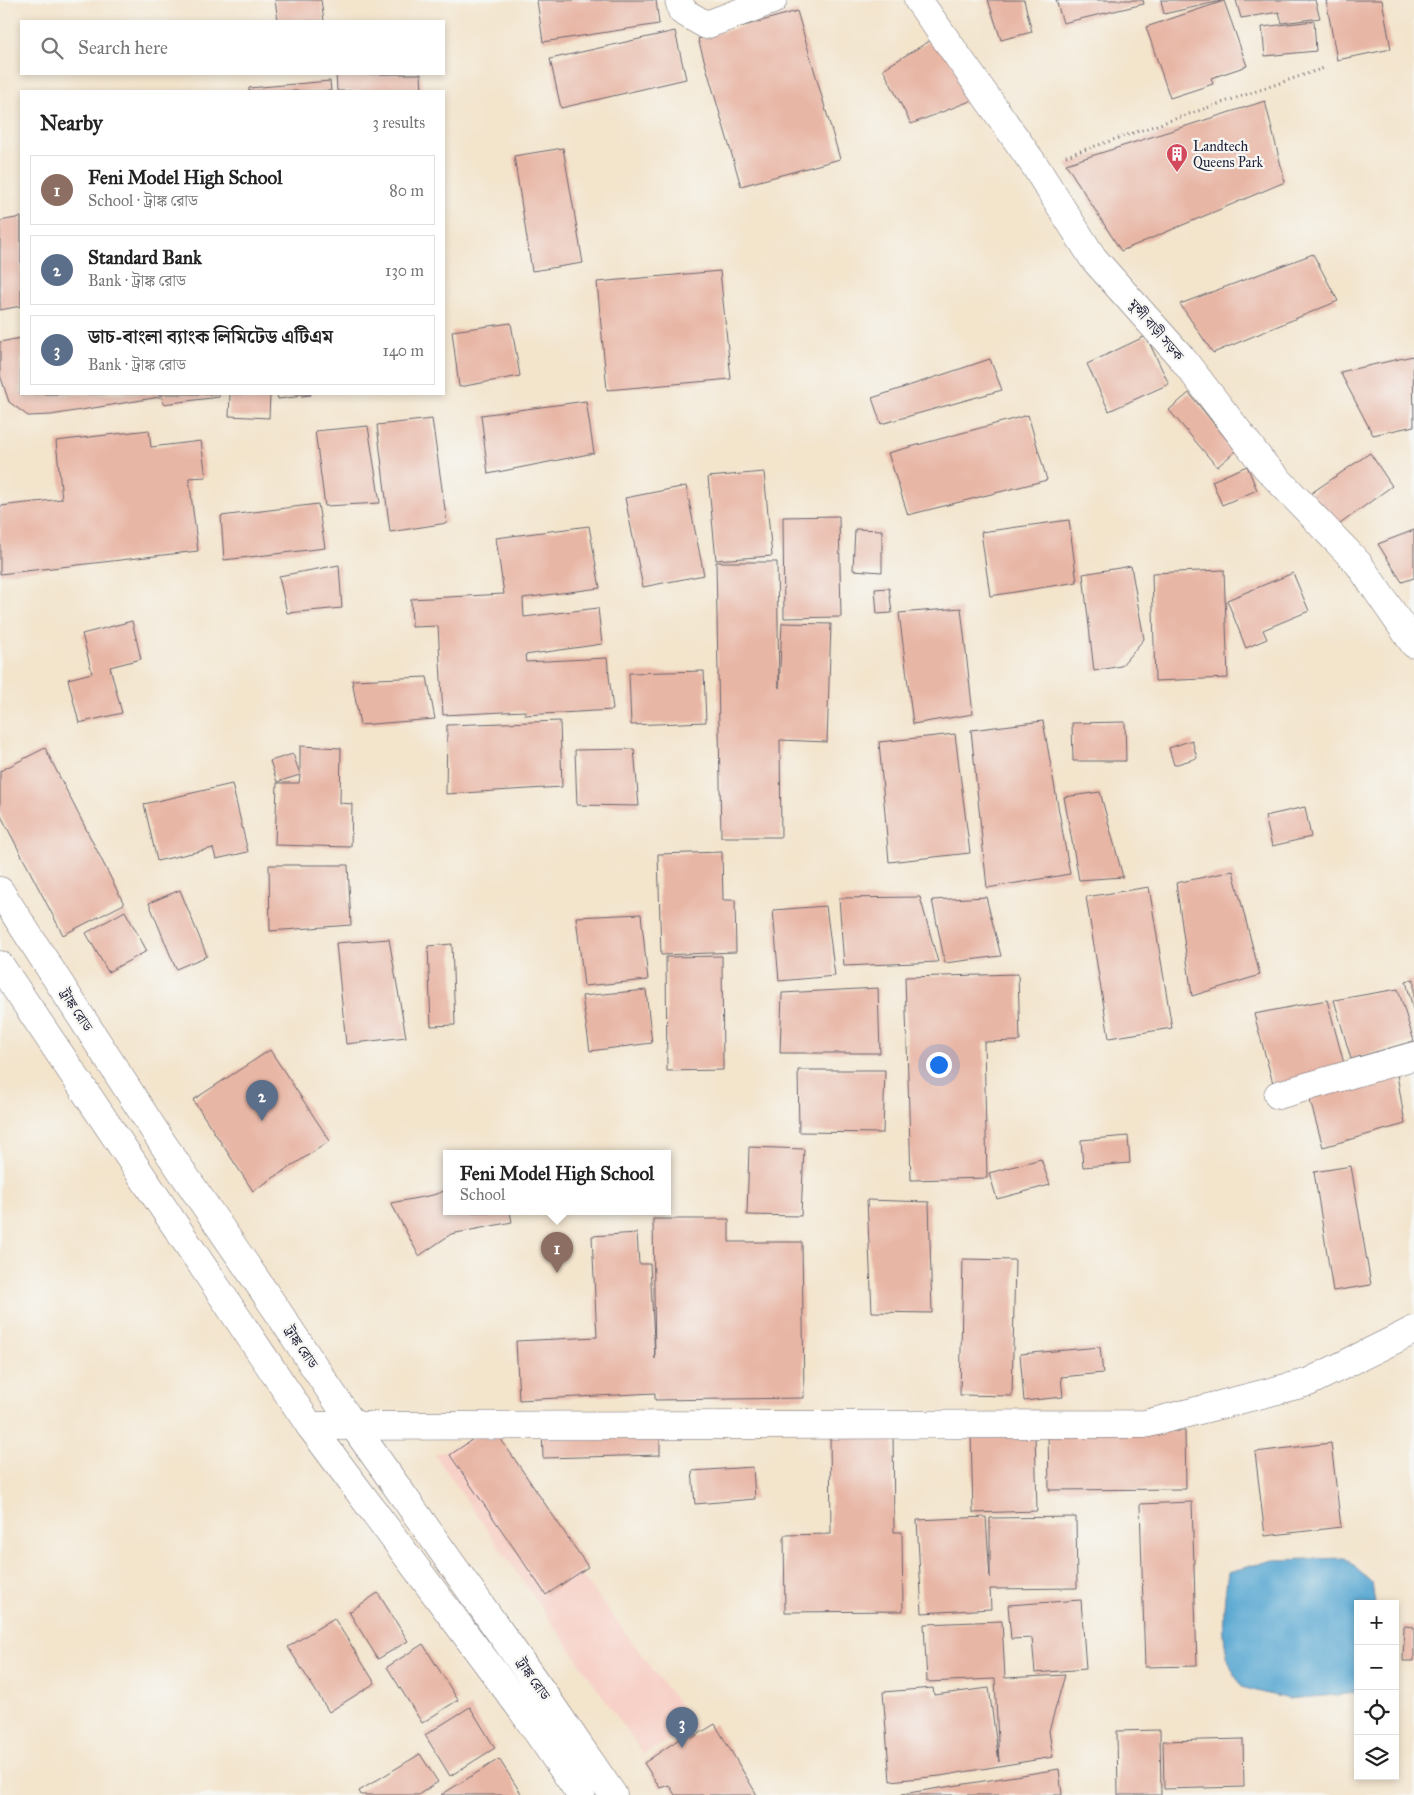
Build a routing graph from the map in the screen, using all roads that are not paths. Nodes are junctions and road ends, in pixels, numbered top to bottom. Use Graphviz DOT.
graph roads {
  1 [pos="679,0"];
  2 [pos="774,0"];
  3 [pos="918,0"];
  4 [pos="1414,644"];
  5 [pos="0,891"];
  6 [pos="0,965"];
  7 [pos="1414,1056"];
  8 [pos="1278,1095"];
  9 [pos="1414,1330"];
  10 [pos="353,1425"];
  11 [pos="310,1426"];
  12 [pos="581,1795"];
  13 [pos="613,1795"];
  1 -- 2 [label="street"];
  3 -- 4 [label="street, মুন্সী বাড়ী সড়ক"];
  5 -- 10 [label="street, ট্রাঙ্ক রোড"];
  6 -- 11 [label="street, ট্রাঙ্ক রোড"];
  7 -- 8 [label="street"];
  9 -- 10 [label="street"];
  10 -- 11 [label="street"];
  10 -- 13 [label="street, ট্রাঙ্ক রোড"];
  11 -- 12 [label="street, ট্রাঙ্ক রোড"];
}
